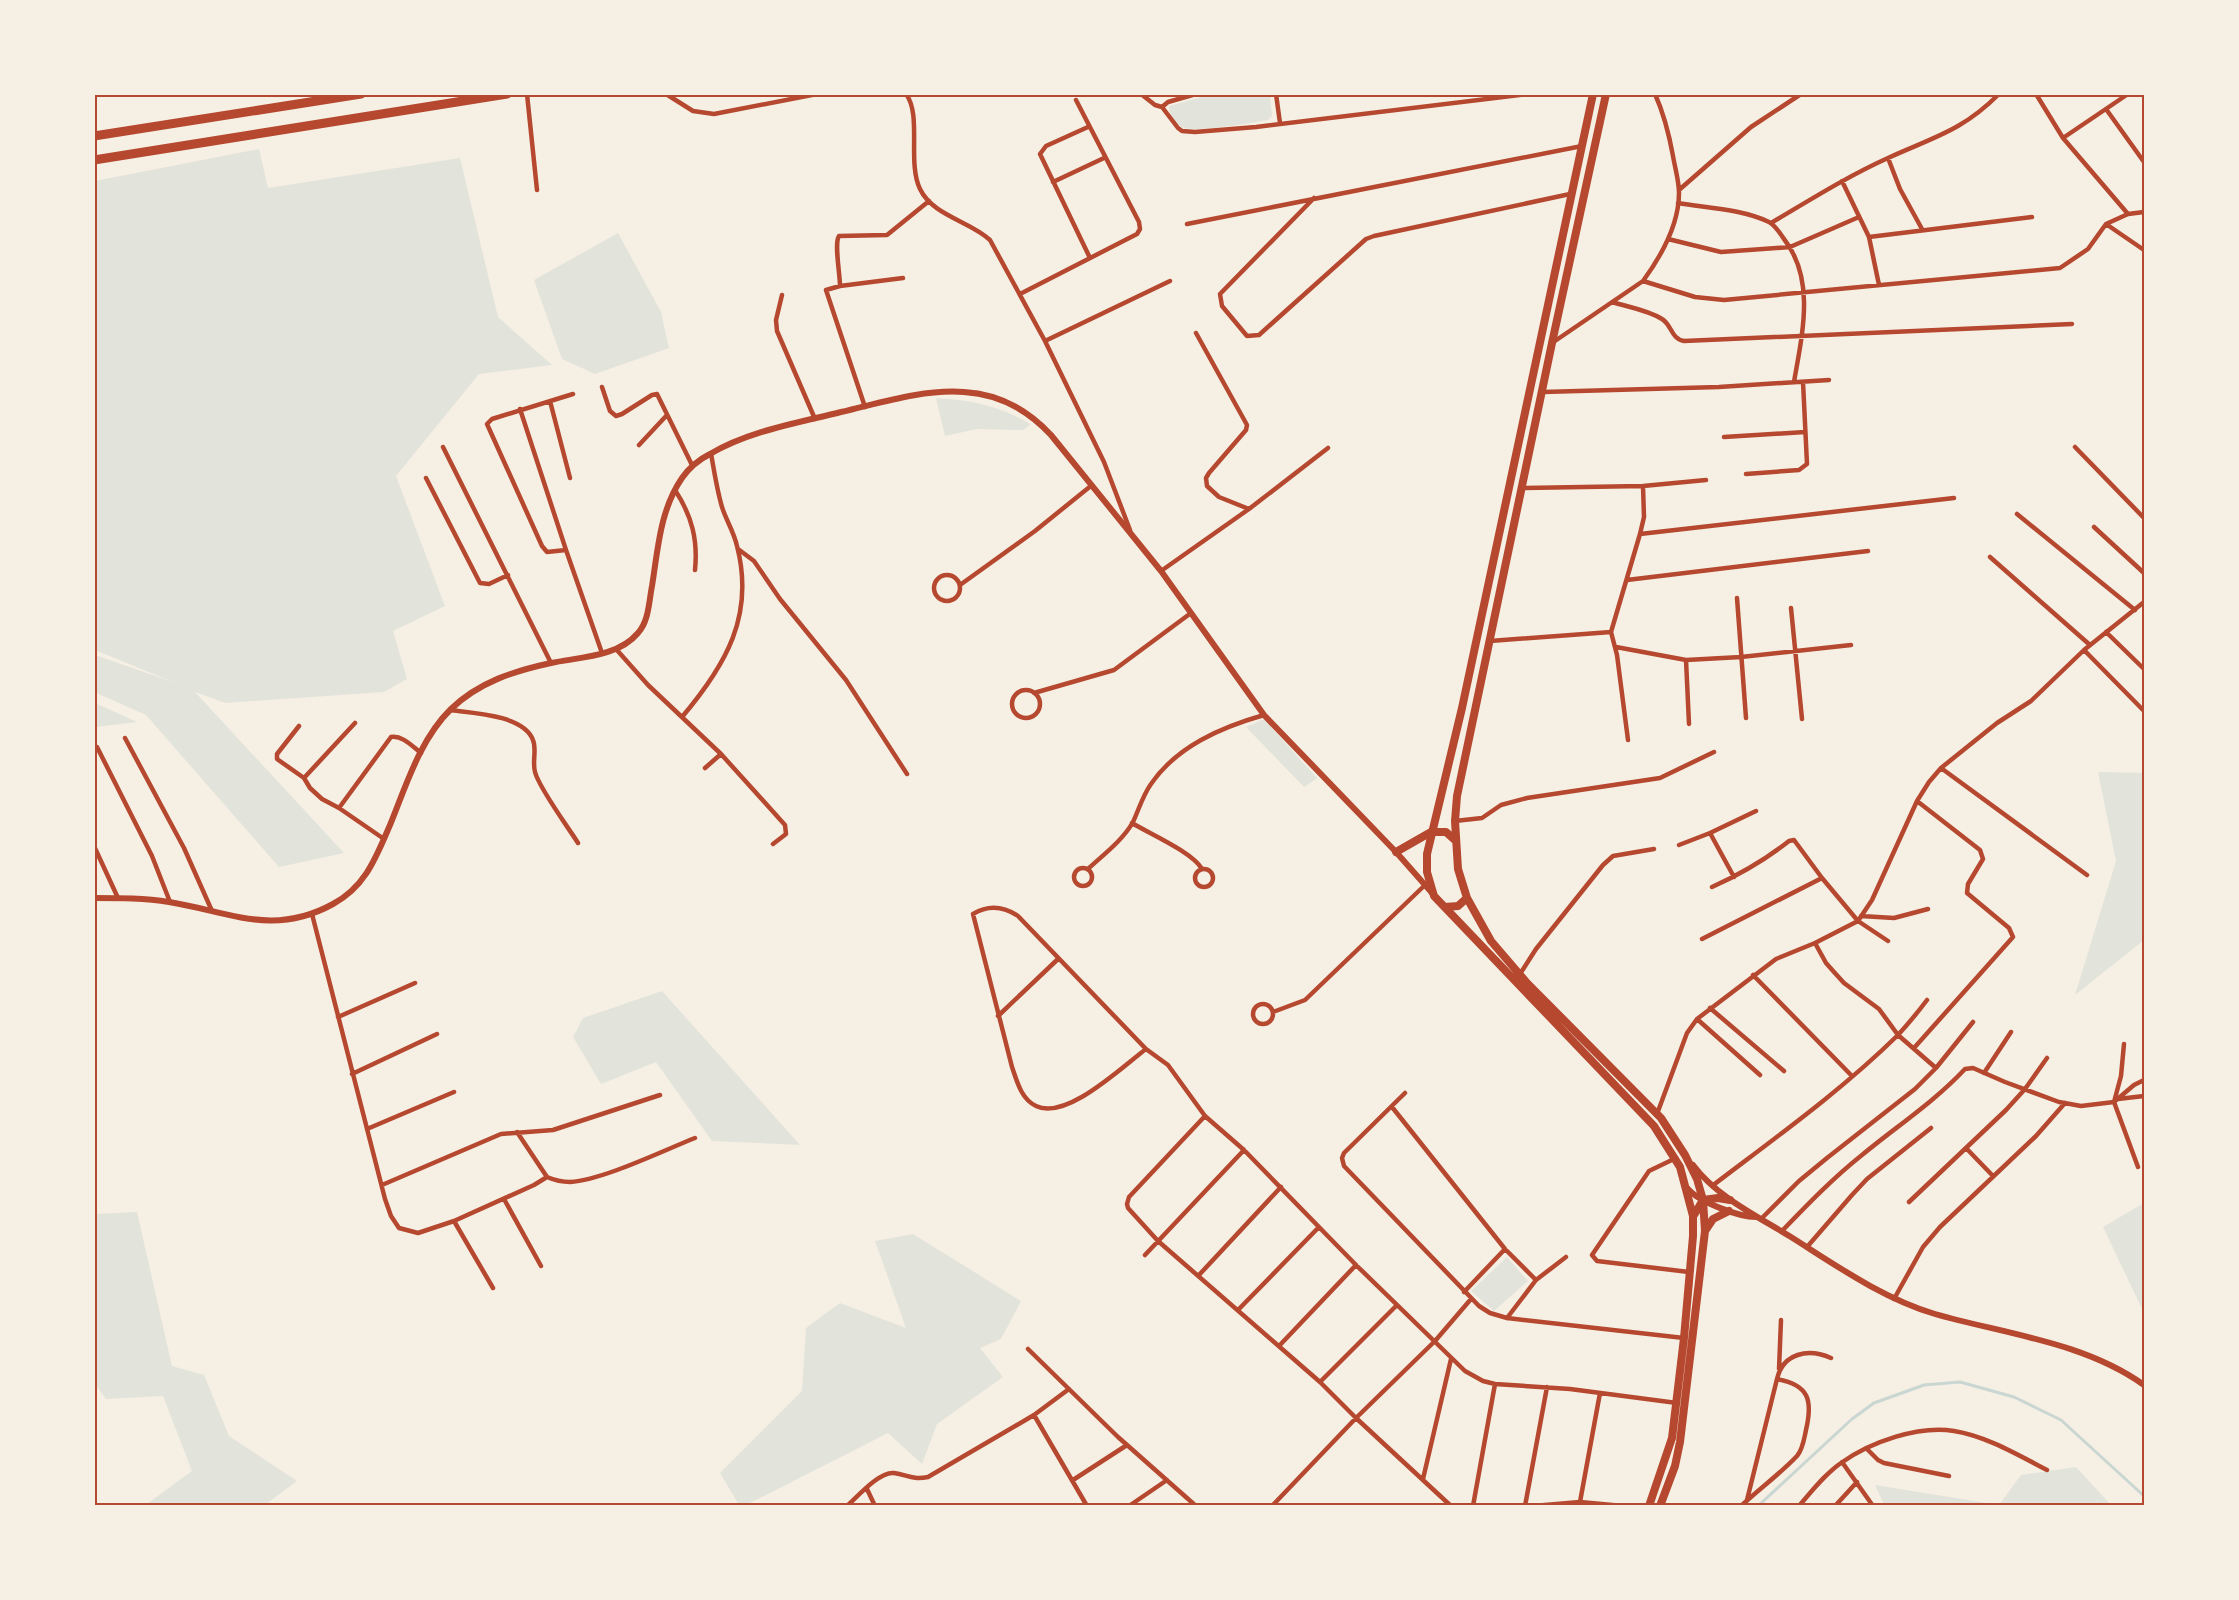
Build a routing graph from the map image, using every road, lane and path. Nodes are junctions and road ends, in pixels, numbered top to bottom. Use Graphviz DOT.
graph roads {
  1 [pos="361,94"];
  2 [pos="507,94"];
  3 [pos="527,94"];
  4 [pos="666,94"];
  5 [pos="818,94"];
  6 [pos="906,94"];
  7 [pos="1141,94"];
  8 [pos="1196,94"];
  9 [pos="1276,94"];
  10 [pos="1593,94"];
  11 [pos="1606,94"];
  12 [pos="1655,94"];
  13 [pos="1801,94"];
  14 [pos="2000,94"];
  15 [pos="2036,94"];
  16 [pos="2128,94"];
  17 [pos="1526,95"];
  18 [pos="1076,100"];
  19 [pos="1162,108"];
  20 [pos="2106,110"];
  21 [pos="1280,123"];
  22 [pos="1088,127"];
  23 [pos="94,136"];
  24 [pos="2064,138"];
  25 [pos="1582,146"];
  26 [pos="1104,158"];
  27 [pos="1888,158"];
  28 [pos="94,160"];
  29 [pos="2145,162"];
  30 [pos="1842,181"];
  31 [pos="1053,182"];
  32 [pos="537,190"];
  33 [pos="1679,190"];
  34 [pos="1570,194"];
  35 [pos="1314,198"];
  36 [pos="929,201"];
  37 [pos="1678,203"];
  38 [pos="2145,212"];
  39 [pos="2128,214"];
  40 [pos="1859,217"];
  41 [pos="2032,217"];
  42 [pos="1771,223"];
  43 [pos="1187,224"];
  44 [pos="2106,224"];
  45 [pos="1922,229"];
  46 [pos="1869,237"];
  47 [pos="1668,239"];
  48 [pos="1790,246"];
  49 [pos="2145,250"];
  50 [pos="1090,258"];
  51 [pos="903,278"];
  52 [pos="1170,281"];
  53 [pos="1643,281"];
  54 [pos="1879,285"];
  55 [pos="840,286"];
  56 [pos="1803,292"];
  57 [pos="1020,294"];
  58 [pos="782,295"];
  59 [pos="1612,302"];
  60 [pos="2072,324"];
  61 [pos="1196,333"];
  62 [pos="1801,337"];
  63 [pos="1045,340"];
  64 [pos="1552,343"];
  65 [pos="1829,380"];
  66 [pos="1794,382"];
  67 [pos="1803,382"];
  68 [pos="602,387"];
  69 [pos="1543,392"];
  70 [pos="573,394"];
  71 [pos="550,401"];
  72 [pos="865,407"];
  73 [pos="520,410"];
  74 [pos="667,415"];
  75 [pos="815,419"];
  76 [pos="1805,432"];
  77 [pos="1724,437"];
  78 [pos="639,445"];
  79 [pos="443,447"];
  80 [pos="2075,447"];
  81 [pos="1328,448"];
  82 [pos="711,453"];
  83 [pos="692,465"];
  84 [pos="1746,474"];
  85 [pos="426,478"];
  86 [pos="570,478"];
  87 [pos="1706,480"];
  88 [pos="1092,485"];
  89 [pos="1643,486"];
  90 [pos="1523,488"];
  91 [pos="675,490"];
  92 [pos="1954,498"];
  93 [pos="1249,509"];
  94 [pos="2017,514"];
  95 [pos="2145,518"];
  96 [pos="2094,527"];
  97 [pos="1130,531"];
  98 [pos="1640,534"];
  99 [pos="738,549"];
  100 [pos="566,550"];
  101 [pos="1868,551"];
  102 [pos="1990,557"];
  103 [pos="695,570"];
  104 [pos="1161,571"];
  105 [pos="2145,573"];
  106 [pos="508,575"];
  107 [pos="1627,580"];
  108 [pos="960,585"];
  109 [pos="1737,598"];
  110 [pos="2145,602"];
  111 [pos="1791,608"];
  112 [pos="2135,610"];
  113 [pos="1191,613"];
  114 [pos="1611,632"];
  115 [pos="2106,632"];
  116 [pos="1490,641"];
  117 [pos="1851,645"];
  118 [pos="2090,645"];
  119 [pos="1616,647"];
  120 [pos="616,649"];
  121 [pos="2084,650"];
  122 [pos="1795,652"];
  123 [pos="602,653"];
  124 [pos="1742,657"];
  125 [pos="1686,660"];
  126 [pos="551,663"];
  127 [pos="2145,669"];
  128 [pos="1034,693"];
  129 [pos="450,710"];
  130 [pos="2145,711"];
  131 [pos="1264,715"];
  132 [pos="682,717"];
  133 [pos="1746,718"];
  134 [pos="1802,719"];
  135 [pos="355,723"];
  136 [pos="1689,724"];
  137 [pos="299,726"];
  138 [pos="125,738"];
  139 [pos="1628,740"];
  140 [pos="97,747"];
  141 [pos="1714,752"];
  142 [pos="421,753"];
  143 [pos="721,754"];
  144 [pos="705,768"];
  145 [pos="1941,768"];
  146 [pos="907,774"];
  147 [pos="304,778"];
  148 [pos="1917,801"];
  149 [pos="339,808"];
  150 [pos="1756,811"];
  151 [pos="1455,821"];
  152 [pos="1132,823"];
  153 [pos="1431,832"];
  154 [pos="1710,833"];
  155 [pos="384,839"];
  156 [pos="1456,841"];
  157 [pos="578,843"];
  158 [pos="773,844"];
  159 [pos="1679,845"];
  160 [pos="94,846"];
  161 [pos="1654,849"];
  162 [pos="1396,852"];
  163 [pos="1088,869"];
  164 [pos="1202,869"];
  165 [pos="2087,874"];
  166 [pos="1734,877"];
  167 [pos="1822,878"];
  168 [pos="1425,885"];
  169 [pos="1712,887"];
  170 [pos="1434,896"];
  171 [pos="94,898"];
  172 [pos="118,898"];
  173 [pos="1467,898"];
  174 [pos="170,902"];
  175 [pos="1445,908"];
  176 [pos="1928,909"];
  177 [pos="212,911"];
  178 [pos="312,914"];
  179 [pos="1860,919"];
  180 [pos="1702,939"];
  181 [pos="1888,940"];
  182 [pos="1815,943"];
  183 [pos="1058,959"];
  184 [pos="1520,974"];
  185 [pos="1753,975"];
  186 [pos="415,983"];
  187 [pos="1927,1000"];
  188 [pos="1710,1008"];
  189 [pos="1273,1012"];
  190 [pos="998,1016"];
  191 [pos="338,1017"];
  192 [pos="1697,1019"];
  193 [pos="1974,1022"];
  194 [pos="2011,1032"];
  195 [pos="437,1034"];
  196 [pos="1898,1035"];
  197 [pos="2124,1044"];
  198 [pos="1914,1048"];
  199 [pos="1146,1049"];
  200 [pos="2047,1058"];
  201 [pos="1936,1068"];
  202 [pos="1784,1071"];
  203 [pos="1984,1073"];
  204 [pos="352,1074"];
  205 [pos="1760,1075"];
  206 [pos="1852,1076"];
  207 [pos="2145,1080"];
  208 [pos="2025,1089"];
  209 [pos="454,1092"];
  210 [pos="1406,1093"];
  211 [pos="660,1095"];
  212 [pos="2145,1096"];
  213 [pos="2116,1100"];
  214 [pos="2065,1103"];
  215 [pos="1392,1107"];
  216 [pos="1657,1114"];
  217 [pos="1205,1116"];
  218 [pos="1931,1128"];
  219 [pos="367,1129"];
  220 [pos="517,1132"];
  221 [pos="695,1138"];
  222 [pos="1966,1148"];
  223 [pos="1244,1150"];
  224 [pos="1685,1155"];
  225 [pos="1676,1158"];
  226 [pos="2138,1167"];
  227 [pos="1993,1176"];
  228 [pos="547,1177"];
  229 [pos="382,1185"];
  230 [pos="1712,1186"];
  231 [pos="1281,1187"];
  232 [pos="1688,1189"];
  233 [pos="504,1199"];
  234 [pos="1703,1200"];
  235 [pos="1730,1200"];
  236 [pos="1909,1202"];
  237 [pos="1729,1211"];
  238 [pos="1693,1216"];
  239 [pos="1759,1218"];
  240 [pos="454,1221"];
  241 [pos="1319,1227"];
  242 [pos="1705,1231"];
  243 [pos="1782,1231"];
  244 [pos="1158,1240"];
  245 [pos="1808,1247"];
  246 [pos="1505,1249"];
  247 [pos="1144,1255"];
  248 [pos="1566,1257"];
  249 [pos="1356,1265"];
  250 [pos="541,1266"];
  251 [pos="1689,1272"];
  252 [pos="1198,1275"];
  253 [pos="1536,1280"];
  254 [pos="493,1288"];
  255 [pos="1464,1292"];
  256 [pos="1471,1299"];
  257 [pos="1894,1299"];
  258 [pos="1397,1305"];
  259 [pos="1238,1310"];
  260 [pos="1507,1318"];
  261 [pos="1781,1320"];
  262 [pos="1684,1338"];
  263 [pos="1435,1341"];
  264 [pos="1279,1346"];
  265 [pos="1028,1349"];
  266 [pos="1831,1358"];
  267 [pos="1451,1359"];
  268 [pos="1778,1372"];
  269 [pos="1777,1379"];
  270 [pos="1320,1382"];
  271 [pos="1495,1384"];
  272 [pos="2145,1385"];
  273 [pos="1547,1387"];
  274 [pos="1069,1389"];
  275 [pos="1600,1393"];
  276 [pos="1677,1403"];
  277 [pos="1034,1415"];
  278 [pos="1356,1418"];
  279 [pos="1127,1445"];
  280 [pos="1867,1449"];
  281 [pos="1842,1462"];
  282 [pos="2047,1470"];
  283 [pos="1949,1476"];
  284 [pos="1423,1479"];
  285 [pos="1073,1480"];
  286 [pos="1167,1480"];
  287 [pos="1857,1482"];
  288 [pos="867,1489"];
  289 [pos="1747,1500"];
  290 [pos="1580,1502"];
  291 [pos="847,1506"];
  292 [pos="875,1506"];
  293 [pos="1087,1506"];
  294 [pos="1129,1506"];
  295 [pos="1196,1506"];
  296 [pos="1272,1506"];
  297 [pos="1451,1506"];
  298 [pos="1473,1506"];
  299 [pos="1525,1506"];
  300 [pos="1533,1506"];
  301 [pos="1623,1506"];
  302 [pos="1649,1506"];
  303 [pos="1660,1506"];
  304 [pos="1740,1506"];
  305 [pos="1799,1506"];
  306 [pos="1835,1506"];
  307 [pos="1873,1506"];
  1 -- 23 [label="highway"];
  2 -- 28 [label="highway"];
  3 -- 32 [label="street"];
  4 -- 5 [label="street"];
  6 -- 36 [label="street"];
  7 -- 19 [label="street"];
  8 -- 19 [label="street"];
  9 -- 21 [label="street"];
  10 -- 25 [label="main road"];
  11 -- 64 [label="main road"];
  12 -- 33 [label="street"];
  13 -- 33 [label="street"];
  14 -- 27 [label="street"];
  15 -- 24 [label="street"];
  16 -- 20 [label="street"];
  17 -- 21 [label="street"];
  18 -- 22 [label="street"];
  19 -- 21 [label="street"];
  20 -- 24 [label="street"];
  20 -- 29 [label="street"];
  22 -- 26 [label="street"];
  22 -- 31 [label="street"];
  24 -- 39 [label="street"];
  25 -- 34 [label="main road"];
  25 -- 35 [label="street"];
  26 -- 31 [label="street"];
  26 -- 50 [label="street"];
  27 -- 30 [label="street"];
  27 -- 45 [label="street"];
  30 -- 40 [label="street"];
  30 -- 42 [label="street"];
  31 -- 50 [label="street"];
  33 -- 37 [label="street"];
  34 -- 35 [label="street"];
  34 -- 153 [label="main road"];
  35 -- 43 [label="street"];
  36 -- 55 [label="street"];
  36 -- 57 [label="street"];
  37 -- 42 [label="street"];
  37 -- 47 [label="street"];
  38 -- 39 [label="street"];
  39 -- 44 [label="street"];
  40 -- 46 [label="street"];
  40 -- 48 [label="street"];
  41 -- 45 [label="street"];
  42 -- 48 [label="street"];
  44 -- 49 [label="street"];
  44 -- 54 [label="street"];
  45 -- 46 [label="street"];
  46 -- 54 [label="street"];
  47 -- 48 [label="street"];
  47 -- 53 [label="street"];
  48 -- 56 [label="street"];
  50 -- 57 [label="street"];
  51 -- 55 [label="street"];
  52 -- 63 [label="street"];
  53 -- 56 [label="street"];
  53 -- 59 [label="street"];
  54 -- 56 [label="street"];
  55 -- 72 [label="street"];
  56 -- 62 [label="street"];
  57 -- 63 [label="street"];
  58 -- 75 [label="street"];
  59 -- 62 [label="street"];
  59 -- 64 [label="street"];
  60 -- 62 [label="street"];
  61 -- 93 [label="street"];
  62 -- 66 [label="street"];
  63 -- 97 [label="street"];
  64 -- 69 [label="main road"];
  65 -- 67 [label="street"];
  66 -- 67 [label="street"];
  66 -- 69 [label="street"];
  67 -- 76 [label="street"];
  68 -- 74 [label="street"];
  69 -- 90 [label="main road"];
  70 -- 71 [label="street"];
  71 -- 73 [label="street"];
  71 -- 86 [label="street"];
  72 -- 75 [label="street"];
  72 -- 88 [label="street"];
  73 -- 100 [label="street"];
  73 -- 100 [label="street"];
  74 -- 78 [label="street"];
  74 -- 83 [label="street"];
  75 -- 82 [label="street"];
  76 -- 77 [label="street"];
  76 -- 84 [label="street"];
  79 -- 106 [label="street"];
  80 -- 95 [label="street"];
  81 -- 93 [label="street"];
  82 -- 83 [label="street"];
  82 -- 99 [label="street"];
  83 -- 91 [label="street"];
  85 -- 106 [label="street"];
  87 -- 89 [label="street"];
  88 -- 97 [label="street"];
  88 -- 108 [label="street"];
  89 -- 90 [label="street"];
  89 -- 98 [label="street"];
  90 -- 116 [label="main road"];
  91 -- 103 [label="street"];
  91 -- 120 [label="street"];
  92 -- 98 [label="street"];
  93 -- 104 [label="street"];
  94 -- 112 [label="street"];
  96 -- 105 [label="street"];
  97 -- 104 [label="street"];
  98 -- 107 [label="street"];
  99 -- 132 [label="street"];
  99 -- 146 [label="street"];
  100 -- 123 [label="street"];
  101 -- 107 [label="street"];
  102 -- 118 [label="street"];
  104 -- 113 [label="street"];
  106 -- 126 [label="street"];
  107 -- 114 [label="street"];
  108 -- 108 [label="street"];
  109 -- 124 [label="street"];
  110 -- 112 [label="street"];
  111 -- 122 [label="street"];
  112 -- 115 [label="street"];
  113 -- 128 [label="street"];
  113 -- 131 [label="street"];
  114 -- 116 [label="street"];
  114 -- 119 [label="street"];
  115 -- 118 [label="street"];
  115 -- 127 [label="street"];
  116 -- 151 [label="main road"];
  117 -- 122 [label="street"];
  118 -- 121 [label="street"];
  119 -- 125 [label="street"];
  119 -- 139 [label="street"];
  120 -- 123 [label="street"];
  120 -- 132 [label="street"];
  121 -- 130 [label="street"];
  121 -- 145 [label="street"];
  122 -- 124 [label="street"];
  122 -- 134 [label="street"];
  123 -- 126 [label="street"];
  124 -- 125 [label="street"];
  124 -- 133 [label="street"];
  125 -- 136 [label="street"];
  126 -- 129 [label="street"];
  128 -- 128 [label="street"];
  129 -- 142 [label="street"];
  129 -- 157 [label="street"];
  131 -- 152 [label="street"];
  131 -- 162 [label="street"];
  132 -- 143 [label="street"];
  135 -- 147 [label="street"];
  137 -- 147 [label="street"];
  138 -- 177 [label="street"];
  140 -- 174 [label="street"];
  141 -- 151 [label="street"];
  142 -- 149 [label="street"];
  142 -- 155 [label="street"];
  143 -- 144 [label="street"];
  143 -- 158 [label="street"];
  145 -- 148 [label="street"];
  145 -- 165 [label="street"];
  147 -- 149 [label="street"];
  148 -- 179 [label="street"];
  148 -- 198 [label="street"];
  149 -- 155 [label="street"];
  150 -- 154 [label="street"];
  151 -- 156 [label="main road"];
  152 -- 163 [label="street"];
  152 -- 164 [label="street"];
  153 -- 156 [label="main road"];
  153 -- 162 [label="main road"];
  153 -- 170 [label="main road"];
  154 -- 159 [label="street"];
  154 -- 166 [label="street"];
  155 -- 178 [label="street"];
  156 -- 173 [label="main road"];
  160 -- 172 [label="street"];
  161 -- 184 [label="street"];
  162 -- 168 [label="street"];
  163 -- 163 [label="street"];
  166 -- 167 [label="street"];
  166 -- 169 [label="street"];
  167 -- 179 [label="street"];
  167 -- 180 [label="street"];
  168 -- 170 [label="street"];
  168 -- 189 [label="street"];
  170 -- 175 [label="main road"];
  171 -- 172 [label="street"];
  172 -- 174 [label="street"];
  173 -- 175 [label="main road"];
  173 -- 184 [label="main road"];
  174 -- 177 [label="street"];
  175 -- 225 [label="main road"];
  176 -- 179 [label="street"];
  177 -- 178 [label="street"];
  178 -- 191 [label="street"];
  179 -- 181 [label="street"];
  179 -- 182 [label="street"];
  182 -- 185 [label="street"];
  182 -- 196 [label="street"];
  183 -- 190 [label="street"];
  183 -- 190 [label="street"];
  183 -- 199 [label="street"];
  184 -- 216 [label="main road"];
  185 -- 188 [label="street"];
  185 -- 206 [label="street"];
  186 -- 191 [label="street"];
  187 -- 196 [label="street"];
  188 -- 192 [label="street"];
  188 -- 202 [label="street"];
  189 -- 189 [label="street"];
  190 -- 199 [label="street"];
  191 -- 204 [label="street"];
  192 -- 205 [label="street"];
  192 -- 216 [label="street"];
  193 -- 201 [label="street"];
  194 -- 203 [label="street"];
  195 -- 204 [label="street"];
  196 -- 198 [label="street"];
  196 -- 206 [label="street"];
  197 -- 213 [label="street"];
  198 -- 201 [label="street"];
  199 -- 217 [label="street"];
  200 -- 208 [label="street"];
  201 -- 239 [label="street"];
  203 -- 208 [label="street"];
  203 -- 243 [label="street"];
  204 -- 219 [label="street"];
  206 -- 230 [label="street"];
  207 -- 213 [label="street"];
  208 -- 214 [label="street"];
  208 -- 222 [label="street"];
  209 -- 219 [label="street"];
  210 -- 215 [label="street"];
  211 -- 220 [label="street"];
  212 -- 213 [label="street"];
  213 -- 214 [label="street"];
  213 -- 226 [label="street"];
  214 -- 227 [label="street"];
  215 -- 246 [label="street"];
  215 -- 255 [label="street"];
  216 -- 224 [label="main road"];
  217 -- 223 [label="street"];
  217 -- 244 [label="street"];
  218 -- 245 [label="street"];
  219 -- 229 [label="street"];
  220 -- 228 [label="street"];
  220 -- 229 [label="street"];
  221 -- 228 [label="street"];
  222 -- 227 [label="street"];
  222 -- 236 [label="street"];
  223 -- 231 [label="street"];
  223 -- 244 [label="street"];
  224 -- 230 [label="street"];
  224 -- 234 [label="main road"];
  225 -- 232 [label="main road"];
  225 -- 251 [label="street"];
  227 -- 257 [label="street"];
  228 -- 233 [label="street"];
  229 -- 240 [label="street"];
  230 -- 235 [label="street"];
  231 -- 241 [label="street"];
  231 -- 252 [label="street"];
  232 -- 234 [label="street"];
  232 -- 238 [label="main road"];
  233 -- 240 [label="street"];
  233 -- 250 [label="street"];
  234 -- 235 [label="main road"];
  234 -- 237 [label="street"];
  234 -- 238 [label="main road"];
  234 -- 242 [label="main road"];
  235 -- 239 [label="street"];
  237 -- 239 [label="street"];
  237 -- 242 [label="main road"];
  238 -- 251 [label="main road"];
  239 -- 243 [label="street"];
  240 -- 254 [label="street"];
  241 -- 249 [label="street"];
  241 -- 259 [label="street"];
  242 -- 303 [label="main road"];
  243 -- 245 [label="street"];
  244 -- 247 [label="street"];
  244 -- 252 [label="street"];
  245 -- 257 [label="street"];
  246 -- 253 [label="street"];
  246 -- 255 [label="street"];
  248 -- 253 [label="street"];
  249 -- 258 [label="street"];
  249 -- 264 [label="street"];
  251 -- 262 [label="main road"];
  252 -- 259 [label="street"];
  253 -- 260 [label="street"];
  255 -- 256 [label="street"];
  256 -- 260 [label="street"];
  256 -- 263 [label="street"];
  257 -- 272 [label="street"];
  258 -- 263 [label="street"];
  258 -- 270 [label="street"];
  259 -- 264 [label="street"];
  260 -- 262 [label="street"];
  261 -- 268 [label="street"];
  262 -- 276 [label="main road"];
  263 -- 267 [label="street"];
  263 -- 278 [label="street"];
  264 -- 270 [label="street"];
  265 -- 274 [label="street"];
  266 -- 268 [label="street"];
  267 -- 271 [label="street"];
  267 -- 284 [label="street"];
  268 -- 269 [label="street"];
  269 -- 289 [label="street"];
  269 -- 289 [label="street"];
  270 -- 278 [label="street"];
  271 -- 273 [label="street"];
  271 -- 298 [label="street"];
  273 -- 275 [label="street"];
  273 -- 299 [label="street"];
  274 -- 277 [label="street"];
  274 -- 279 [label="street"];
  275 -- 276 [label="street"];
  275 -- 290 [label="street"];
  276 -- 302 [label="main road"];
  277 -- 285 [label="street"];
  277 -- 288 [label="street"];
  278 -- 284 [label="street"];
  278 -- 296 [label="street"];
  279 -- 285 [label="street"];
  279 -- 286 [label="street"];
  280 -- 281 [label="street"];
  280 -- 282 [label="street"];
  280 -- 283 [label="street"];
  281 -- 287 [label="street"];
  281 -- 305 [label="street"];
  284 -- 297 [label="street"];
  285 -- 293 [label="street"];
  286 -- 294 [label="street"];
  286 -- 295 [label="street"];
  287 -- 306 [label="street"];
  287 -- 307 [label="street"];
  288 -- 291 [label="street"];
  288 -- 292 [label="street"];
  289 -- 304 [label="street"];
  290 -- 300 [label="street"];
  290 -- 301 [label="street"];
}
